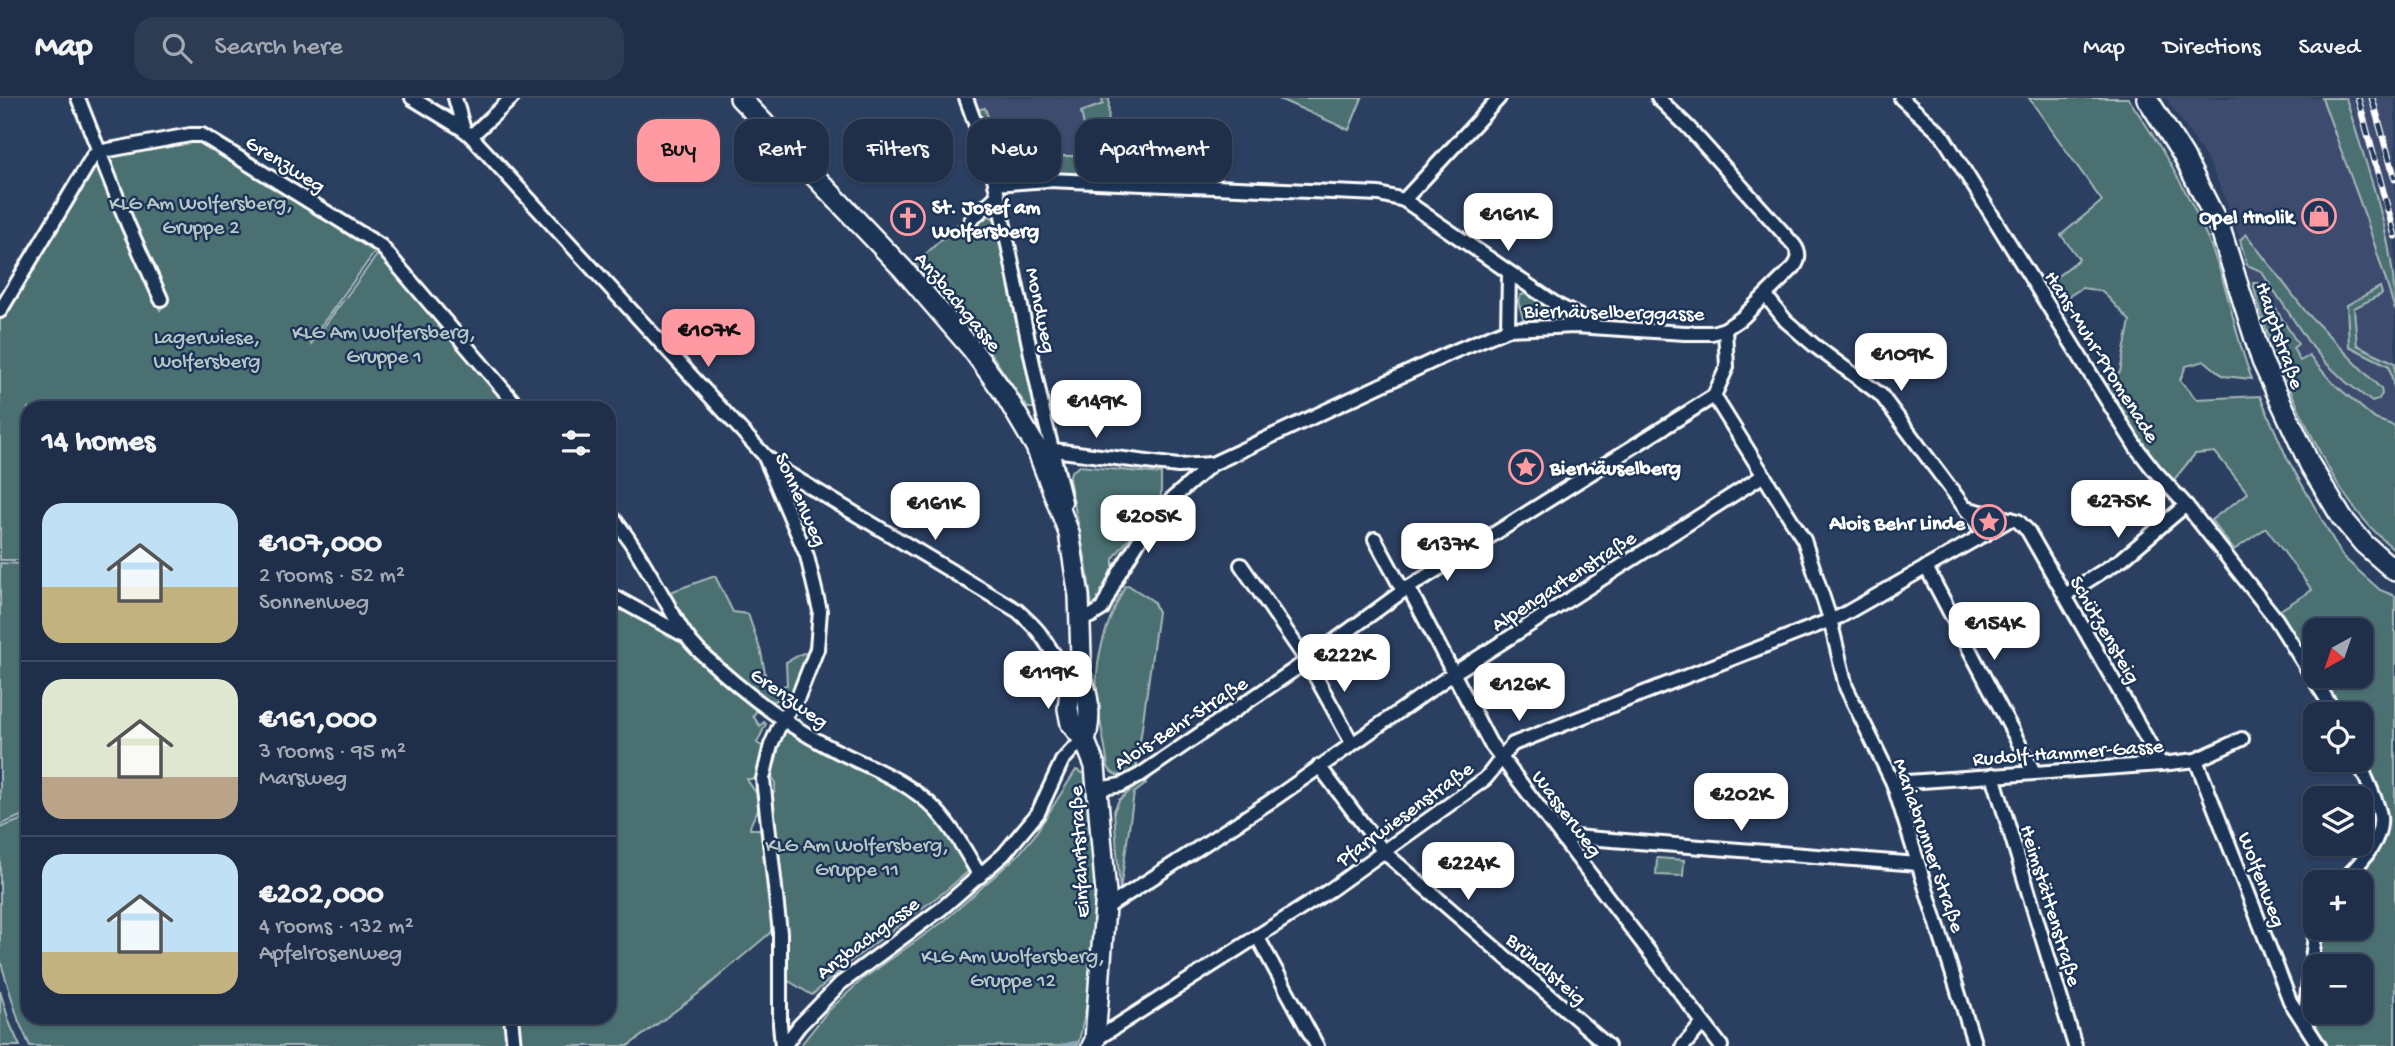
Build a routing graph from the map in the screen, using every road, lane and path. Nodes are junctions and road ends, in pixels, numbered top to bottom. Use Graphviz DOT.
graph roads {
  1 [pos="78,98"];
  2 [pos="412,98"];
  3 [pos="455,98"];
  4 [pos="512,98"];
  5 [pos="740,98"];
  6 [pos="966,98"];
  7 [pos="1499,98"];
  8 [pos="1658,98"];
  9 [pos="1901,98"];
  10 [pos="2147,98"];
  11 [pos="468,133"];
  12 [pos="98,152"];
  13 [pos="997,189"];
  14 [pos="1404,200"];
  15 [pos="971,220"];
  16 [pos="1509,274"];
  17 [pos="1766,296"];
  18 [pos="161,299"];
  19 [pos="0,311"];
  20 [pos="1601,327"];
  21 [pos="1508,329"];
  22 [pos="1725,329"];
  23 [pos="1714,396"];
  24 [pos="513,401"];
  25 [pos="1045,449"];
  26 [pos="764,455"];
  27 [pos="1212,464"];
  28 [pos="1764,475"];
  29 [pos="2186,505"];
  30 [pos="1965,508"];
  31 [pos="2011,519"];
  32 [pos="616,522"];
  33 [pos="1985,535"];
  34 [pos="1375,539"];
  35 [pos="1241,565"];
  36 [pos="1926,566"];
  37 [pos="2395,571"];
  38 [pos="1405,589"];
  39 [pos="2065,595"];
  40 [pos="616,598"];
  41 [pos="1080,618"];
  42 [pos="1830,619"];
  43 [pos="684,635"];
  44 [pos="1307,661"];
  45 [pos="1080,672"];
  46 [pos="1454,673"];
  47 [pos="2328,702"];
  48 [pos="782,720"];
  49 [pos="2242,739"];
  50 [pos="1085,741"];
  51 [pos="1352,743"];
  52 [pos="1500,756"];
  53 [pos="2196,760"];
  54 [pos="2161,764"];
  55 [pos="1319,766"];
  56 [pos="2034,772"];
  57 [pos="2363,772"];
  58 [pos="1993,775"];
  59 [pos="1893,783"];
  60 [pos="1098,789"];
  61 [pos="1561,836"];
  62 [pos="1384,852"];
  63 [pos="1918,864"];
  64 [pos="2354,870"];
  65 [pos="980,876"];
  66 [pos="1107,908"];
  67 [pos="1257,936"];
  68 [pos="2303,1020"];
  69 [pos="1703,1023"];
  70 [pos="512,1024"];
  71 [pos="2306,1024"];
  72 [pos="1094,1044"];
  73 [pos="514,1046"];
  74 [pos="783,1046"];
  75 [pos="1317,1046"];
  76 [pos="1608,1046"];
  77 [pos="1683,1046"];
  78 [pos="1721,1046"];
  79 [pos="1975,1046"];
  80 [pos="2075,1046"];
  81 [pos="2319,1046"];
  1 -- 12 [label="street"];
  2 -- 11 [label="street, Sonnenweg"];
  3 -- 11 [label="street"];
  4 -- 11 [label="street"];
  5 -- 25 [label="street, Anzbachgasse"];
  6 -- 13 [label="street, Mondweg"];
  7 -- 14 [label="street"];
  8 -- 17 [label="street, Bierhäuselberggasse"];
  9 -- 29 [label="street, Hans-Muhr-Promenade"];
  10 -- 37 [label="street, Hauptstraße"];
  11 -- 26 [label="street, Sonnenweg"];
  12 -- 18 [label="street"];
  12 -- 19 [label="street"];
  12 -- 24 [label="street, Grenzweg"];
  13 -- 14 [label="street"];
  13 -- 15 [label="street"];
  13 -- 25 [label="street, Mondweg"];
  14 -- 16 [label="street"];
  16 -- 20 [label="street"];
  16 -- 21 [label="street"];
  17 -- 22 [label="street, Bierhäuselberggasse"];
  17 -- 30 [label="street"];
  20 -- 21 [label="street, Bierhäuselberggasse"];
  20 -- 22 [label="street, Bierhäuselberggasse"];
  21 -- 27 [label="street, Bierhäuselberggasse"];
  22 -- 23 [label="street"];
  23 -- 28 [label="street, Mariabrunner Straße"];
  23 -- 38 [label="street, Alois-Behr-Straße"];
  25 -- 27 [label="street, Bierhäuselberggasse"];
  25 -- 41 [label="street, Anzbachgasse"];
  26 -- 45 [label="street"];
  26 -- 48 [label="street, Sonnenweg"];
  27 -- 41 [label="street, Bierhäuselberggasse"];
  28 -- 42 [label="street, Mariabrunner Straße"];
  28 -- 46 [label="street, Alpengartenstraße"];
  29 -- 39 [label="street"];
  29 -- 47 [label="street, Hans-Muhr-Promenade"];
  30 -- 31 [label="street"];
  30 -- 33 [label="street"];
  31 -- 33 [label="street, Pfarrwiesenstraße"];
  31 -- 39 [label="street, Schützensteig"];
  32 -- 43 [label="street, Grenzweg"];
  33 -- 36 [label="street, Pfarrwiesenstraße"];
  34 -- 38 [label="street, Wasserweg"];
  35 -- 44 [label="street"];
  36 -- 42 [label="street, Pfarrwiesenstraße"];
  36 -- 56 [label="street"];
  38 -- 44 [label="street, Alois-Behr-Straße"];
  38 -- 46 [label="street, Wasserweg"];
  39 -- 54 [label="street, Schützensteig"];
  40 -- 43 [label="street"];
  41 -- 45 [label="street, Anzbachgasse"];
  42 -- 52 [label="street, Pfarrwiesenstraße"];
  42 -- 59 [label="street, Mariabrunner Straße"];
  43 -- 48 [label="street, Grenzweg"];
  44 -- 51 [label="street"];
  44 -- 60 [label="street, Alois-Behr-Straße"];
  45 -- 50 [label="street, Anzbachgasse"];
  46 -- 51 [label="street, Alpengartenstraße"];
  46 -- 52 [label="street, Wasserweg"];
  48 -- 65 [label="street, Grenzweg"];
  48 -- 74 [label="street, Sonnenweg"];
  49 -- 53 [label="street, Rudolf-Hammer-Gasse"];
  50 -- 60 [label="street, Einfahrtstraße"];
  50 -- 65 [label="street, Anzbachgasse"];
  51 -- 55 [label="street, Alpengartenstraße"];
  52 -- 61 [label="street, Wasserweg"];
  52 -- 62 [label="street, Pfarrwiesenstraße"];
  53 -- 54 [label="street, Rudolf-Hammer-Gasse"];
  53 -- 68 [label="street, Wolfenweg"];
  54 -- 56 [label="street, Rudolf-Hammer-Gasse"];
  55 -- 62 [label="street, Bründlsteig"];
  55 -- 66 [label="street, Alpengartenstraße"];
  56 -- 58 [label="street, Rudolf-Hammer-Gasse"];
  57 -- 64 [label="street"];
  58 -- 59 [label="street, Rudolf-Hammer-Gasse"];
  58 -- 80 [label="street, Heimstättenstraße"];
  59 -- 63 [label="street, Mariabrunner Straße"];
  60 -- 66 [label="street, Einfahrtstraße"];
  61 -- 63 [label="street"];
  61 -- 69 [label="street, Wasserweg"];
  62 -- 67 [label="street, Pfarrwiesenstraße"];
  62 -- 76 [label="street, Bründlsteig"];
  63 -- 79 [label="street, Mariabrunner Straße"];
  65 -- 74 [label="street, Anzbachgasse"];
  66 -- 72 [label="street, Einfahrtstraße"];
  67 -- 72 [label="street, Pfarrwiesenstraße"];
  67 -- 75 [label="street"];
  69 -- 77 [label="street"];
  69 -- 78 [label="street, Wasserweg"];
  70 -- 73 [label="street"];
  71 -- 81 [label="street, Wolfenweg"];
}
